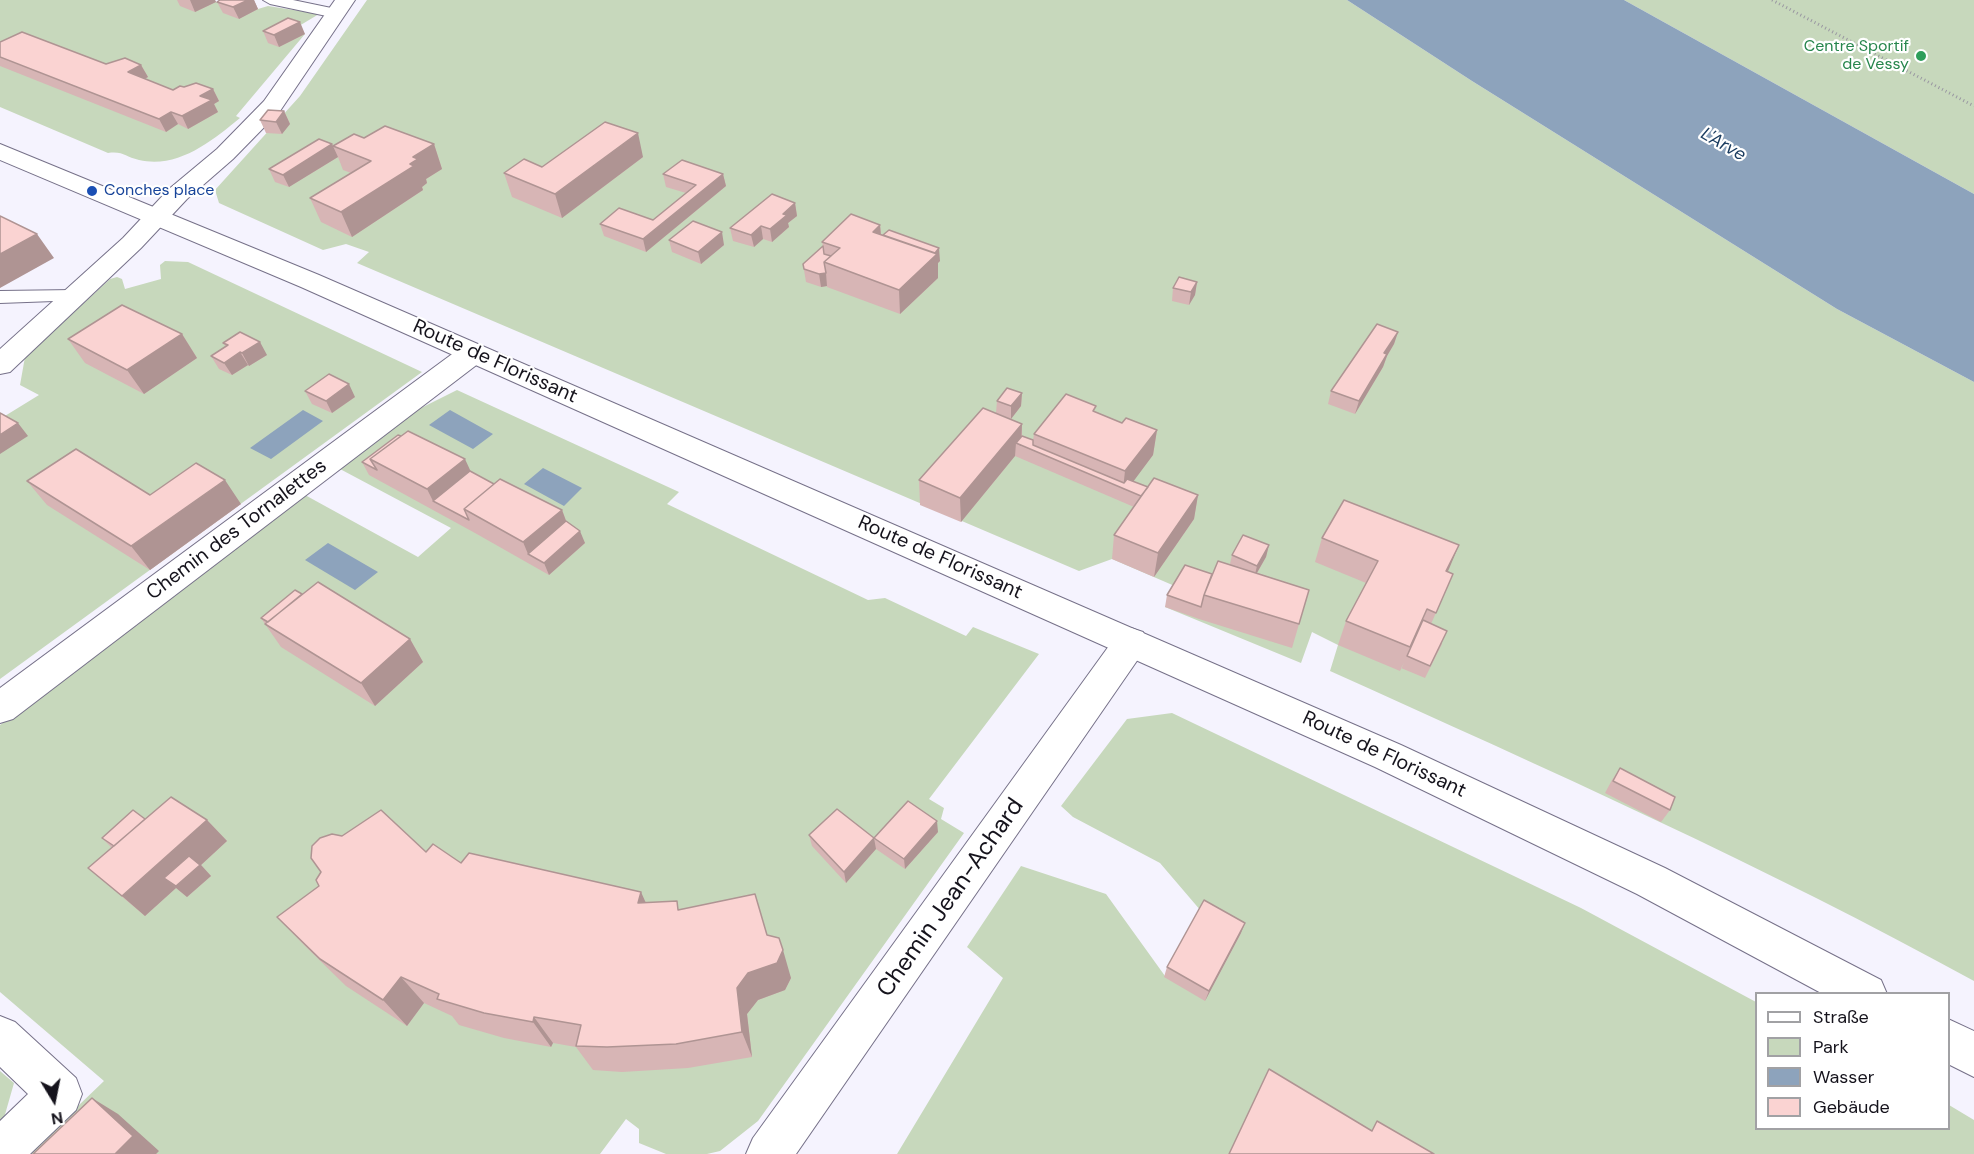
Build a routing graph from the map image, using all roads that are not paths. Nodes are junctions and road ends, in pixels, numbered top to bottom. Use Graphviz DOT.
graph roads {
  1 [pos="270,0"];
  2 [pos="341,7"];
  3 [pos="0,151"];
  4 [pos="157,217"];
  5 [pos="75,296"];
  6 [pos="0,297"];
  7 [pos="473,353"];
  8 [pos="0,365"];
  9 [pos="1131,642"];
  10 [pos="0,708"];
  11 [pos="1864,992"];
  12 [pos="0,1038"];
  13 [pos="1950,1041"];
  14 [pos="1974,1055"];
  15 [pos="0,1152"];
  16 [pos="769,1154"];
  1 -- 2 [label="lane"];
  2 -- 4 [label="main road"];
  3 -- 4 [label="main road, Route de Florissant"];
  4 -- 5 [label="main road"];
  4 -- 7 [label="main road, Route de Florissant"];
  5 -- 6 [label="lane"];
  5 -- 8 [label="main road"];
  7 -- 9 [label="main road, Route de Florissant"];
  7 -- 10 [label="main road, Chemin des Tornalettes"];
  9 -- 11 [label="main road, Route de Florissant"];
  9 -- 16 [label="main road, Chemin Jean-Achard"];
  12 -- 15 [label="main road"];
  13 -- 14 [label="main road"];
}
